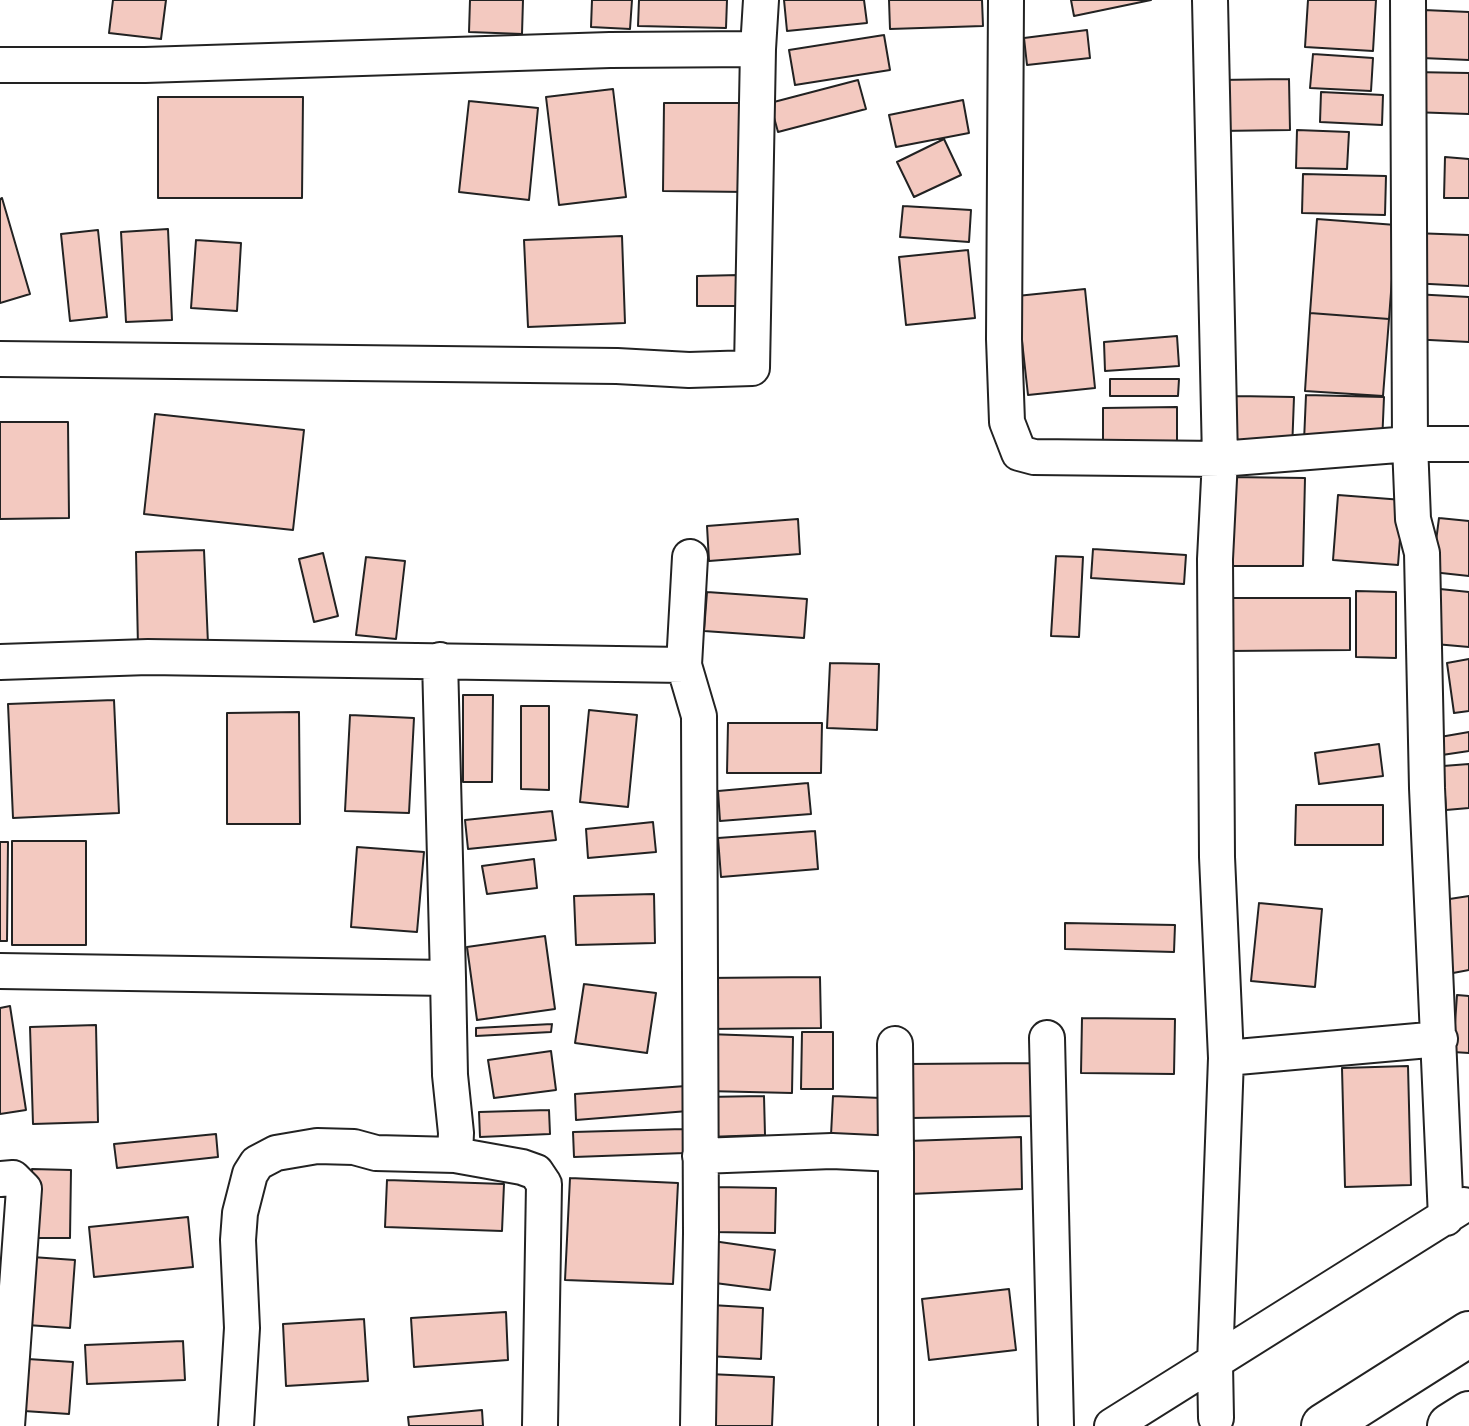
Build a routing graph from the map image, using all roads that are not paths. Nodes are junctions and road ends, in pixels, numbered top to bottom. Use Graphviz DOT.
graph roads {
  1 [pos="761,0"];
  2 [pos="1006,0"];
  3 [pos="1210,0"];
  4 [pos="1408,0"];
  5 [pos="758,49"];
  6 [pos="0,65"];
  7 [pos="0,359"];
  8 [pos="1410,444"];
  9 [pos="1469,444"];
  10 [pos="1220,459"];
  11 [pos="690,557"];
  12 [pos="440,660"];
  13 [pos="0,662"];
  14 [pos="684,665"];
  15 [pos="0,971"];
  16 [pos="448,978"];
  17 [pos="1047,1038"];
  18 [pos="1440,1039"];
  19 [pos="895,1044"];
  20 [pos="1226,1058"];
  21 [pos="896,1154"];
  22 [pos="455,1155"];
  23 [pos="700,1156"];
  24 [pos="0,1179"];
  25 [pos="1457,1210"];
  26 [pos="1469,1334"];
  27 [pos="1215,1364"];
  28 [pos="1469,1414"];
  29 [pos="1216,1418"];
  30 [pos="7,1426"];
  31 [pos="236,1426"];
  32 [pos="540,1426"];
  33 [pos="698,1426"];
  34 [pos="896,1426"];
  35 [pos="1056,1426"];
  36 [pos="1112,1426"];
  37 [pos="1324,1426"];
  38 [pos="1450,1426"];
  1 -- 5 [label="street"];
  2 -- 10 [label="street"];
  3 -- 10 [label="street"];
  4 -- 8 [label="street"];
  5 -- 6 [label="street"];
  5 -- 7 [label="street"];
  8 -- 9 [label="street"];
  8 -- 10 [label="street"];
  8 -- 18 [label="street"];
  10 -- 20 [label="street"];
  11 -- 14 [label="street"];
  12 -- 13 [label="street"];
  12 -- 14 [label="street"];
  12 -- 16 [label="street"];
  14 -- 23 [label="street"];
  15 -- 16 [label="street"];
  16 -- 22 [label="street"];
  17 -- 35 [label="street"];
  18 -- 20 [label="street"];
  18 -- 25 [label="street"];
  19 -- 21 [label="street"];
  20 -- 27 [label="street"];
  21 -- 23 [label="street"];
  21 -- 34 [label="street"];
  22 -- 31 [label="street"];
  22 -- 32 [label="street"];
  23 -- 33 [label="street"];
  24 -- 30 [label="street"];
  25 -- 27 [label="street"];
  26 -- 37 [label="highway"];
  27 -- 29 [label="street"];
  27 -- 36 [label="street"];
  28 -- 38 [label="highway"];
}
